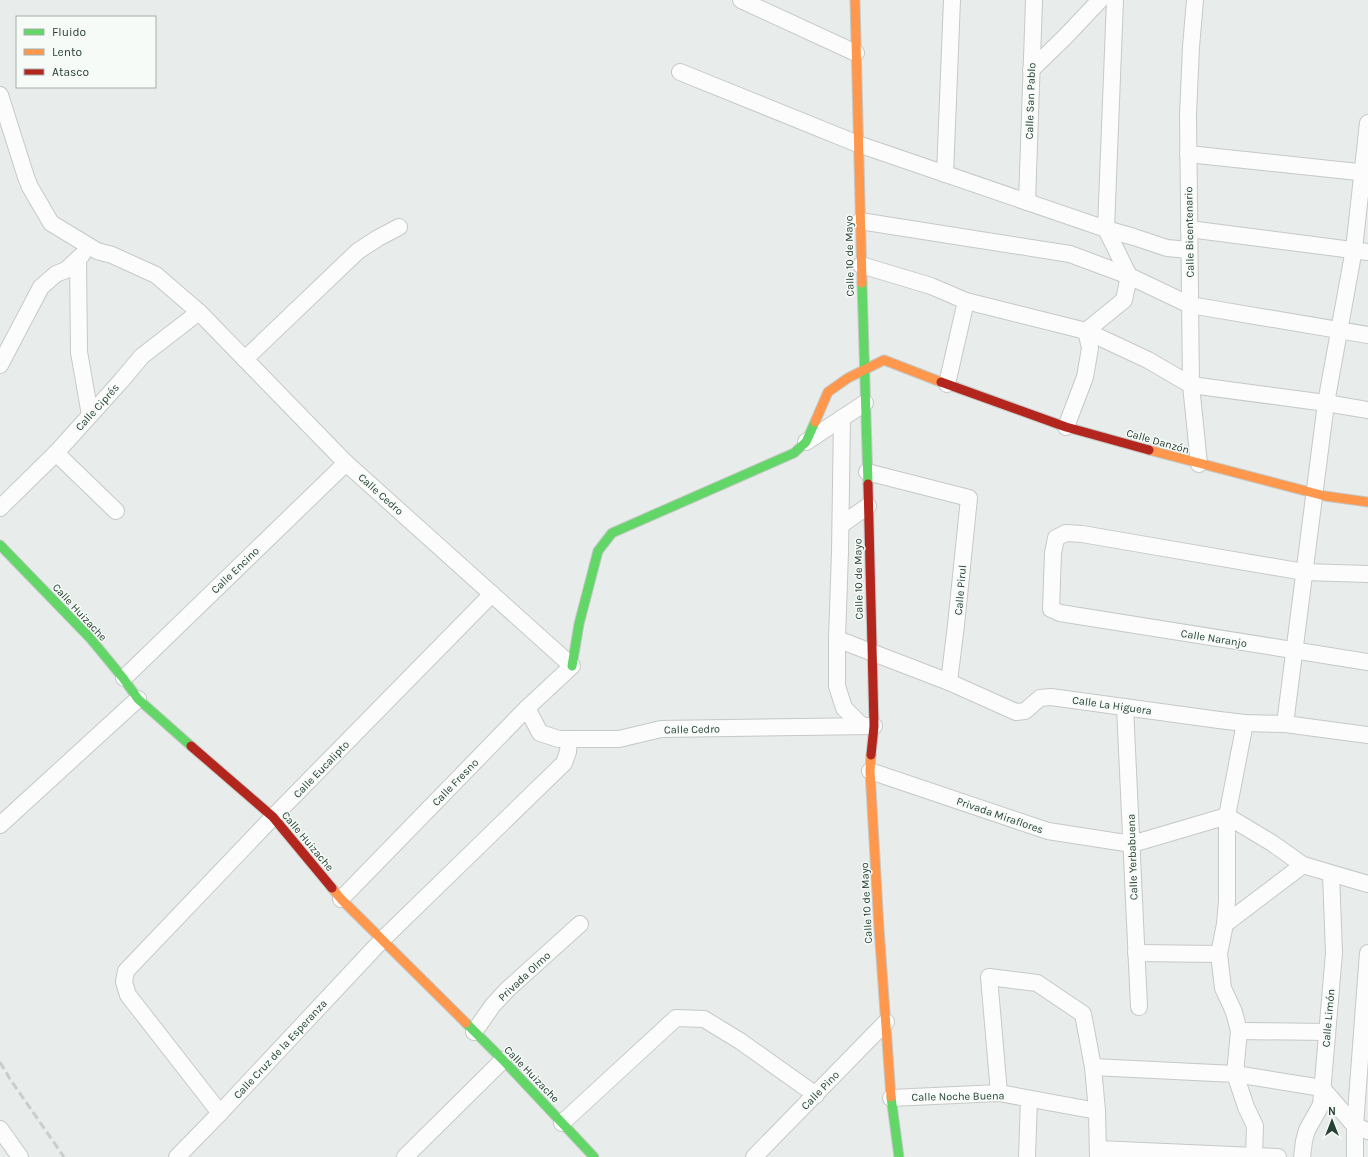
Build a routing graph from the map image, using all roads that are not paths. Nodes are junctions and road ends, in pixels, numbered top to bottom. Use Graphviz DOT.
graph roads {
  1 [pos="741,0"];
  2 [pos="855,0"];
  3 [pos="952,0"];
  4 [pos="1034,0"];
  5 [pos="1100,0"];
  6 [pos="1114,0"];
  7 [pos="1196,0"];
  8 [pos="856,53"];
  9 [pos="1031,70"];
  10 [pos="680,72"];
  11 [pos="0,95"];
  12 [pos="1368,123"];
  13 [pos="858,144"];
  14 [pos="1188,154"];
  15 [pos="1365,172"];
  16 [pos="945,174"];
  17 [pos="1027,202"];
  18 [pos="860,221"];
  19 [pos="399,227"];
  20 [pos="1106,229"];
  21 [pos="1189,229"];
  22 [pos="90,247"];
  23 [pos="1189,250"];
  24 [pos="1361,250"];
  25 [pos="78,259"];
  26 [pos="862,265"];
  27 [pos="1129,276"];
  28 [pos="966,301"];
  29 [pos="1190,305"];
  30 [pos="199,312"];
  31 [pos="1339,330"];
  32 [pos="1086,331"];
  33 [pos="1368,335"];
  34 [pos="245,360"];
  35 [pos="0,364"];
  36 [pos="864,369"];
  37 [pos="946,384"];
  38 [pos="1191,385"];
  39 [pos="865,403"];
  40 [pos="1326,403"];
  41 [pos="1368,410"];
  42 [pos="90,415"];
  43 [pos="842,418"];
  44 [pos="1066,427"];
  45 [pos="806,442"];
  46 [pos="56,453"];
  47 [pos="346,463"];
  48 [pos="1199,464"];
  49 [pos="867,472"];
  50 [pos="1315,494"];
  51 [pos="1368,502"];
  52 [pos="868,506"];
  53 [pos="0,508"];
  54 [pos="116,511"];
  55 [pos="841,525"];
  56 [pos="0,545"];
  57 [pos="1304,572"];
  58 [pos="1368,574"];
  59 [pos="492,594"];
  60 [pos="837,640"];
  61 [pos="1295,650"];
  62 [pos="872,653"];
  63 [pos="1368,662"];
  64 [pos="572,666"];
  65 [pos="124,678"];
  66 [pos="949,682"];
  67 [pos="138,699"];
  68 [pos="1125,707"];
  69 [pos="527,708"];
  70 [pos="1245,723"];
  71 [pos="1285,724"];
  72 [pos="868,726"];
  73 [pos="1368,735"];
  74 [pos="569,739"];
  75 [pos="870,771"];
  76 [pos="1227,816"];
  77 [pos="272,817"];
  78 [pos="0,825"];
  79 [pos="1132,844"];
  80 [pos="1303,865"];
  81 [pos="1331,874"];
  82 [pos="1368,884"];
  83 [pos="341,899"];
  84 [pos="580,924"];
  85 [pos="1225,924"];
  86 [pos="382,940"];
  87 [pos="1136,953"];
  88 [pos="1368,953"];
  89 [pos="1219,954"];
  90 [pos="1367,985"];
  91 [pos="1139,1007"];
  92 [pos="886,1022"];
  93 [pos="474,1032"];
  94 [pos="1238,1032"];
  95 [pos="1327,1032"];
  96 [pos="503,1060"];
  97 [pos="1093,1067"];
  98 [pos="1235,1074"];
  99 [pos="1322,1088"];
  100 [pos="999,1093"];
  101 [pos="816,1095"];
  102 [pos="891,1098"];
  103 [pos="1029,1099"];
  104 [pos="1097,1111"];
  105 [pos="220,1113"];
  106 [pos="562,1123"];
  107 [pos="0,1129"];
  108 [pos="1362,1129"];
  109 [pos="1098,1153"];
  110 [pos="1254,1156"];
  111 [pos="20,1157"];
  112 [pos="177,1157"];
  113 [pos="405,1157"];
  114 [pos="594,1157"];
  115 [pos="754,1157"];
  116 [pos="899,1157"];
  117 [pos="1027,1157"];
  118 [pos="1278,1157"];
  119 [pos="1302,1157"];
  120 [pos="1355,1157"];
  1 -- 8 [label="street"];
  2 -- 8 [label="street, Calle 10 de Mayo"];
  3 -- 16 [label="street"];
  4 -- 9 [label="street, Calle San Pablo"];
  5 -- 9 [label="street"];
  6 -- 20 [label="street"];
  7 -- 14 [label="street, Calle Bicentenario"];
  8 -- 13 [label="street, Calle 10 de Mayo"];
  9 -- 17 [label="street, Calle San Pablo"];
  10 -- 13 [label="street"];
  11 -- 22 [label="street, Calle Cedro"];
  12 -- 15 [label="street"];
  13 -- 16 [label="street"];
  13 -- 18 [label="street, Calle 10 de Mayo"];
  14 -- 15 [label="street"];
  14 -- 21 [label="street, Calle Bicentenario"];
  15 -- 24 [label="street"];
  16 -- 17 [label="street"];
  17 -- 20 [label="street"];
  18 -- 26 [label="street, Calle 10 de Mayo"];
  18 -- 27 [label="street"];
  19 -- 34 [label="street"];
  20 -- 23 [label="street"];
  20 -- 27 [label="street"];
  21 -- 23 [label="street, Calle Bicentenario"];
  21 -- 24 [label="street"];
  22 -- 25 [label="street"];
  22 -- 30 [label="street, Calle Cedro"];
  23 -- 29 [label="street, Calle Bicentenario"];
  24 -- 31 [label="street"];
  25 -- 35 [label="street"];
  25 -- 42 [label="street"];
  26 -- 28 [label="street"];
  26 -- 36 [label="street, Calle 10 de Mayo"];
  27 -- 29 [label="street"];
  27 -- 32 [label="street"];
  28 -- 32 [label="street"];
  28 -- 37 [label="street"];
  29 -- 31 [label="street"];
  29 -- 38 [label="street, Calle Bicentenario"];
  30 -- 34 [label="street, Calle Cedro"];
  30 -- 42 [label="street, Calle Ciprés"];
  31 -- 33 [label="street"];
  31 -- 40 [label="street"];
  32 -- 38 [label="street"];
  32 -- 44 [label="street"];
  34 -- 47 [label="street, Calle Cedro"];
  36 -- 37 [label="street, Calle Danzón"];
  36 -- 39 [label="street, Calle 10 de Mayo"];
  36 -- 45 [label="street, Calle Danzón"];
  37 -- 44 [label="street, Calle Danzón"];
  38 -- 40 [label="street"];
  38 -- 48 [label="street, Calle Bicentenario"];
  39 -- 43 [label="street"];
  39 -- 49 [label="street, Calle 10 de Mayo"];
  40 -- 41 [label="street"];
  40 -- 50 [label="street"];
  42 -- 46 [label="street, Calle Ciprés"];
  43 -- 45 [label="street"];
  43 -- 55 [label="street"];
  44 -- 48 [label="street, Calle Danzón"];
  45 -- 64 [label="street"];
  46 -- 53 [label="street, Calle Ciprés"];
  46 -- 54 [label="street"];
  47 -- 59 [label="street, Calle Cedro"];
  47 -- 65 [label="street, Calle Encino"];
  48 -- 50 [label="street, Calle Danzón"];
  49 -- 52 [label="street, Calle 10 de Mayo"];
  49 -- 66 [label="street, Calle Pirul"];
  50 -- 51 [label="street, Calle Danzón"];
  50 -- 57 [label="street"];
  52 -- 55 [label="street"];
  52 -- 62 [label="street, Calle 10 de Mayo"];
  55 -- 60 [label="street"];
  56 -- 65 [label="street, Calle Huizache"];
  57 -- 58 [label="street"];
  57 -- 61 [label="street"];
  57 -- 61 [label="street, Calle Naranjo"];
  59 -- 64 [label="street, Calle Cedro"];
  59 -- 77 [label="street, Calle Eucalipto"];
  60 -- 62 [label="street, Calle La Higuera"];
  60 -- 72 [label="street"];
  61 -- 63 [label="street, Calle Naranjo"];
  61 -- 71 [label="street"];
  62 -- 66 [label="street, Calle La Higuera"];
  62 -- 72 [label="street, Calle 10 de Mayo"];
  64 -- 69 [label="street, Calle Fresno"];
  65 -- 67 [label="street, Calle Huizache"];
  66 -- 68 [label="street, Calle La Higuera"];
  67 -- 77 [label="street, Calle Huizache"];
  67 -- 78 [label="street"];
  68 -- 70 [label="street, Calle La Higuera"];
  68 -- 79 [label="street, Calle Yerbabuena"];
  69 -- 74 [label="street, Calle Cedro"];
  69 -- 83 [label="street, Calle Fresno"];
  70 -- 71 [label="street, Calle La Higuera"];
  70 -- 76 [label="street"];
  71 -- 73 [label="street, Calle La Higuera"];
  72 -- 74 [label="street, Calle Cedro"];
  72 -- 75 [label="street, Calle 10 de Mayo"];
  74 -- 86 [label="street, Calle Cruz de la Esperanza"];
  75 -- 79 [label="street, Privada Miraflores"];
  75 -- 92 [label="street, Calle 10 de Mayo"];
  76 -- 79 [label="street"];
  76 -- 80 [label="street"];
  76 -- 85 [label="street"];
  77 -- 83 [label="street, Calle Huizache"];
  77 -- 105 [label="street, Calle Eucalipto"];
  79 -- 87 [label="street, Calle Yerbabuena"];
  80 -- 81 [label="street"];
  80 -- 85 [label="street"];
  81 -- 82 [label="street"];
  81 -- 95 [label="street, Calle Limón"];
  83 -- 86 [label="street, Calle Huizache"];
  84 -- 93 [label="street, Privada Olmo"];
  85 -- 89 [label="street"];
  86 -- 93 [label="street, Calle Huizache"];
  86 -- 105 [label="street, Calle Cruz de la Esperanza"];
  87 -- 89 [label="street"];
  87 -- 91 [label="street, Calle Yerbabuena"];
  88 -- 90 [label="street"];
  89 -- 94 [label="street"];
  90 -- 108 [label="street"];
  92 -- 101 [label="street, Calle Pino"];
  92 -- 102 [label="street, Calle 10 de Mayo"];
  93 -- 96 [label="street, Calle Huizache"];
  94 -- 95 [label="street"];
  94 -- 98 [label="street"];
  95 -- 99 [label="street, Calle Limón"];
  96 -- 106 [label="street, Calle Huizache"];
  96 -- 113 [label="street"];
  97 -- 98 [label="street"];
  97 -- 100 [label="street"];
  97 -- 104 [label="street"];
  98 -- 99 [label="street"];
  98 -- 110 [label="street"];
  99 -- 108 [label="street"];
  99 -- 119 [label="street, Calle Limón"];
  100 -- 102 [label="street, Calle Noche Buena"];
  100 -- 103 [label="street, Calle Noche Buena"];
  101 -- 106 [label="street"];
  101 -- 115 [label="street, Calle Pino"];
  102 -- 116 [label="street, Calle 10 de Mayo"];
  103 -- 104 [label="street, Calle Noche Buena"];
  103 -- 117 [label="street"];
  104 -- 109 [label="street"];
  105 -- 112 [label="street, Calle Cruz de la Esperanza"];
  106 -- 114 [label="street, Calle Huizache"];
  107 -- 111 [label="street"];
  108 -- 120 [label="street"];
  109 -- 110 [label="street"];
  110 -- 118 [label="street"];
}
